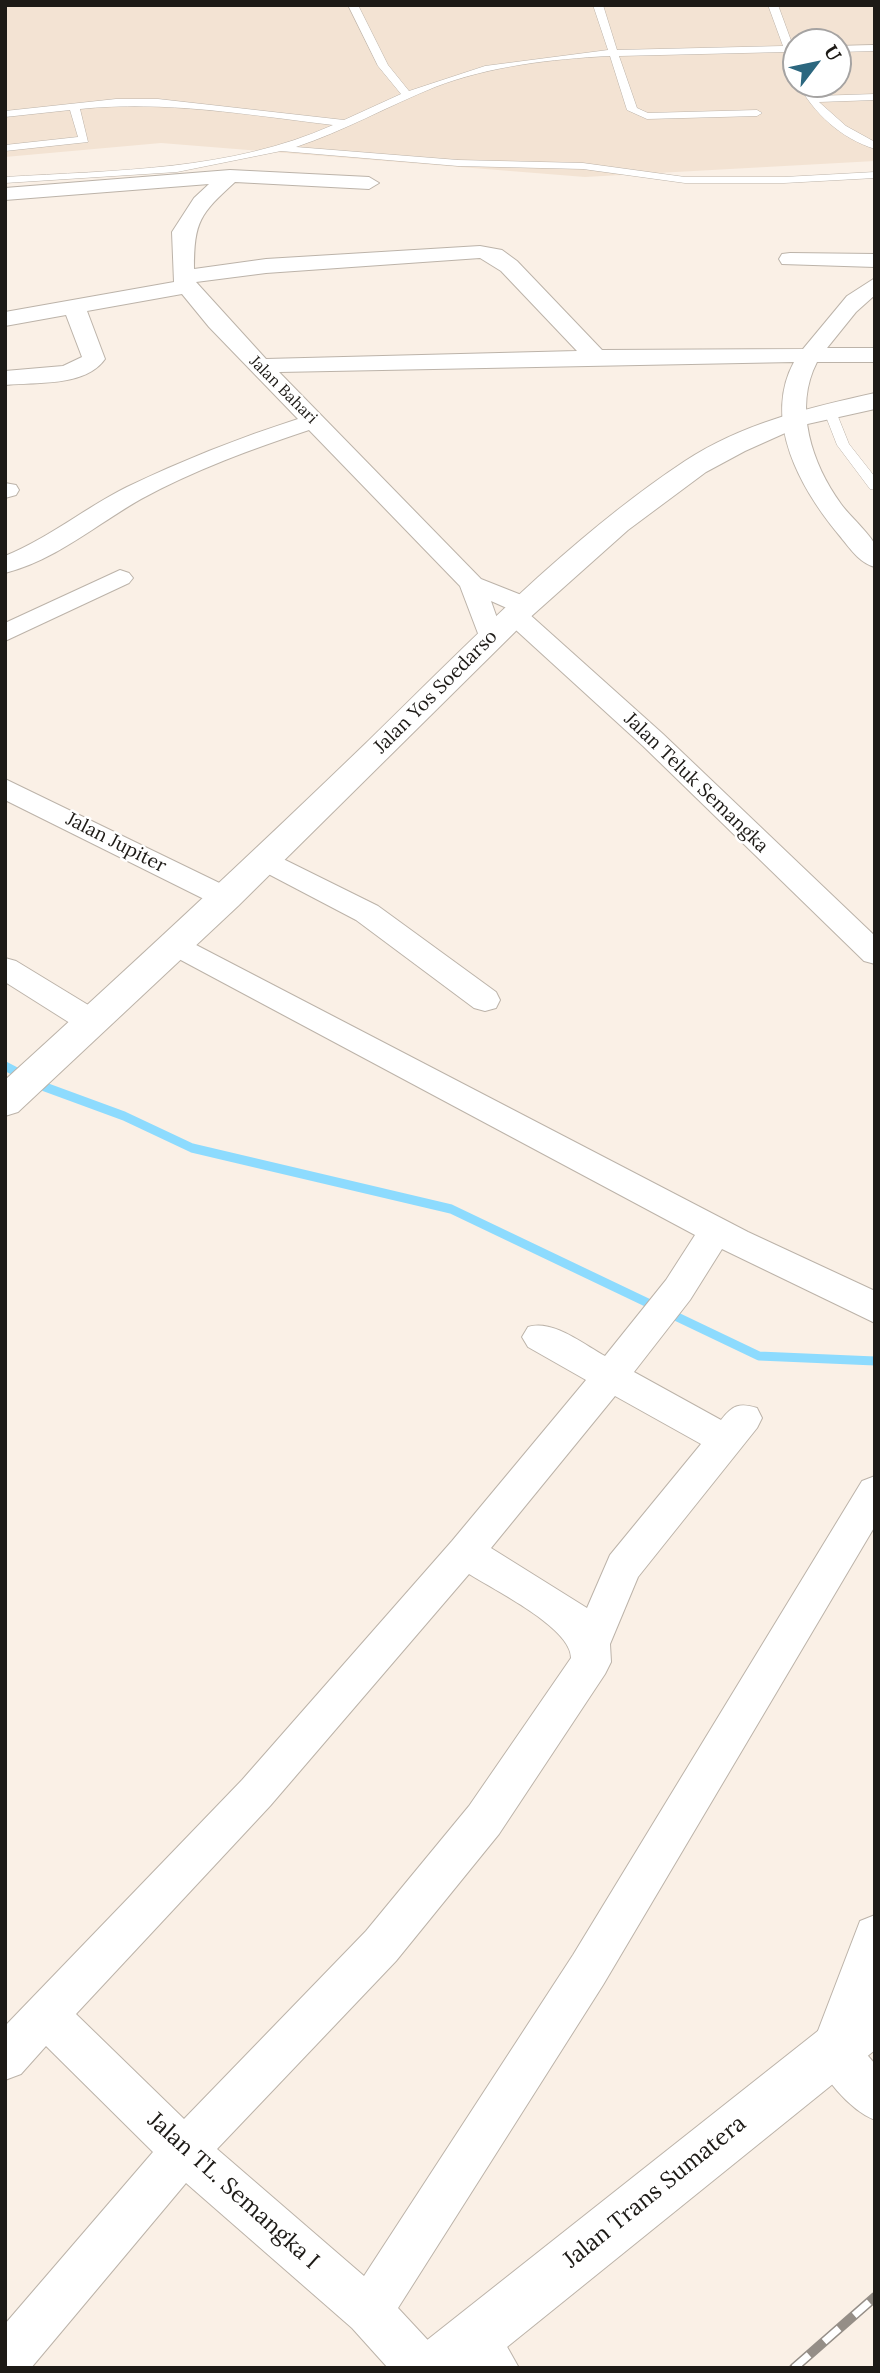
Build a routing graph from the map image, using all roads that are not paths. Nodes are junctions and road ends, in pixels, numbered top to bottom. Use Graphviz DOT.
graph roads {
  1 [pos="354,5"];
  2 [pos="598,5"];
  3 [pos="774,5"];
  4 [pos="784,28"];
  5 [pos="875,48"];
  6 [pos="782,49"];
  7 [pos="852,49"];
  8 [pos="612,52"];
  9 [pos="407,95"];
  10 [pos="875,97"];
  11 [pos="810,99"];
  12 [pos="74,107"];
  13 [pos="757,113"];
  14 [pos="5,114"];
  15 [pos="344,123"];
  16 [pos="875,146"];
  17 [pos="5,148"];
  18 [pos="280,149"];
  19 [pos="875,175"];
  20 [pos="230,176"];
  21 [pos="5,180"];
  22 [pos="369,183"];
  23 [pos="5,194"];
  24 [pos="790,259"];
  25 [pos="875,261"];
  26 [pos="185,281"];
  27 [pos="875,285"];
  28 [pos="74,307"];
  29 [pos="5,319"];
  30 [pos="875,355"];
  31 [pos="809,356"];
  32 [pos="596,357"];
  33 [pos="259,366"];
  34 [pos="5,378"];
  35 [pos="875,401"];
  36 [pos="829,410"];
  37 [pos="794,419"];
  38 [pos="314,421"];
  39 [pos="875,486"];
  40 [pos="875,559"];
  41 [pos="5,565"];
  42 [pos="120,578"];
  43 [pos="472,584"];
  44 [pos="520,610"];
  45 [pos="5,632"];
  46 [pos="491,638"];
  47 [pos="11,798"];
  48 [pos="265,860"];
  49 [pos="226,898"];
  50 [pos="175,944"];
  51 [pos="875,954"];
  52 [pos="5,968"];
  53 [pos="485,1000"];
  54 [pos="92,1022"];
  55 [pos="7,1100"];
  56 [pos="716,1230"];
  57 [pos="875,1309"];
  58 [pos="540,1337"];
  59 [pos="610,1376"];
  60 [pos="875,1492"];
  61 [pos="465,1552"];
  62 [pos="591,1644"];
  63 [pos="875,1936"];
  64 [pos="45,2014"];
  65 [pos="875,2018"];
  66 [pos="833,2049"];
  67 [pos="5,2058"];
  68 [pos="875,2098"];
  69 [pos="184,2151"];
  70 [pos="369,2311"];
  71 [pos="469,2358"];
  72 [pos="5,2361"];
  73 [pos="421,2368"];
  1 -- 9 [label="lane"];
  2 -- 8 [label="lane"];
  3 -- 4 [label="lane"];
  5 -- 7 [label="lane"];
  6 -- 8 [label="lane"];
  8 -- 9 [label="lane"];
  8 -- 13 [label="lane"];
  9 -- 15 [label="lane"];
  10 -- 11 [label="lane"];
  11 -- 16 [label="lane"];
  12 -- 14 [label="lane"];
  12 -- 15 [label="lane"];
  12 -- 17 [label="lane"];
  15 -- 18 [label="lane"];
  18 -- 19 [label="lane"];
  18 -- 21 [label="lane"];
  20 -- 22 [label="street"];
  20 -- 23 [label="street"];
  20 -- 26 [label="street"];
  24 -- 25 [label="street"];
  26 -- 28 [label="street"];
  26 -- 32 [label="street"];
  26 -- 33 [label="street, Jalan Bahari"];
  27 -- 31 [label="street"];
  28 -- 29 [label="street"];
  28 -- 34 [label="street"];
  30 -- 31 [label="street"];
  31 -- 32 [label="street"];
  31 -- 37 [label="street"];
  32 -- 33 [label="street"];
  33 -- 38 [label="street, Jalan Bahari"];
  35 -- 36 [label="highway, Jalan Yos Soedarso"];
  36 -- 37 [label="highway, Jalan Yos Soedarso"];
  36 -- 39 [label="lane"];
  37 -- 40 [label="street"];
  37 -- 44 [label="highway, Jalan Yos Soedarso"];
  38 -- 41 [label="street"];
  38 -- 43 [label="street, Jalan Bahari"];
  42 -- 45 [label="street"];
  43 -- 44 [label="street, Jalan Bahari"];
  43 -- 46 [label="street, Jalan Bahari"];
  44 -- 46 [label="highway, Jalan Yos Soedarso"];
  44 -- 51 [label="street, Jalan Teluk Semangka"];
  46 -- 48 [label="highway, Jalan Yos Soedarso"];
  47 -- 49 [label="street, Jalan Jupiter"];
  48 -- 49 [label="highway, Jalan Yos Soedarso"];
  48 -- 53 [label="street"];
  49 -- 50 [label="highway, Jalan Yos Soedarso"];
  50 -- 54 [label="highway, Jalan Yos Soedarso"];
  50 -- 56 [label="street"];
  52 -- 54 [label="street"];
  54 -- 55 [label="highway, Jalan Yos Soedarso"];
  56 -- 57 [label="street"];
  56 -- 59 [label="street"];
  58 -- 59 [label="street"];
  59 -- 61 [label="street"];
  59 -- 62 [label="street"];
  60 -- 70 [label="street"];
  61 -- 62 [label="street"];
  61 -- 64 [label="street"];
  62 -- 69 [label="street"];
  63 -- 66 [label="street"];
  64 -- 67 [label="street"];
  64 -- 69 [label="street, Jalan TL. Semangka I"];
  65 -- 66 [label="highway, Jalan Trans Sumatera"];
  66 -- 68 [label="street"];
  66 -- 71 [label="highway, Jalan Trans Sumatera"];
  69 -- 70 [label="street, Jalan TL. Semangka I"];
  69 -- 72 [label="street"];
  70 -- 73 [label="street, Jalan TL. Semangka I"];
}
